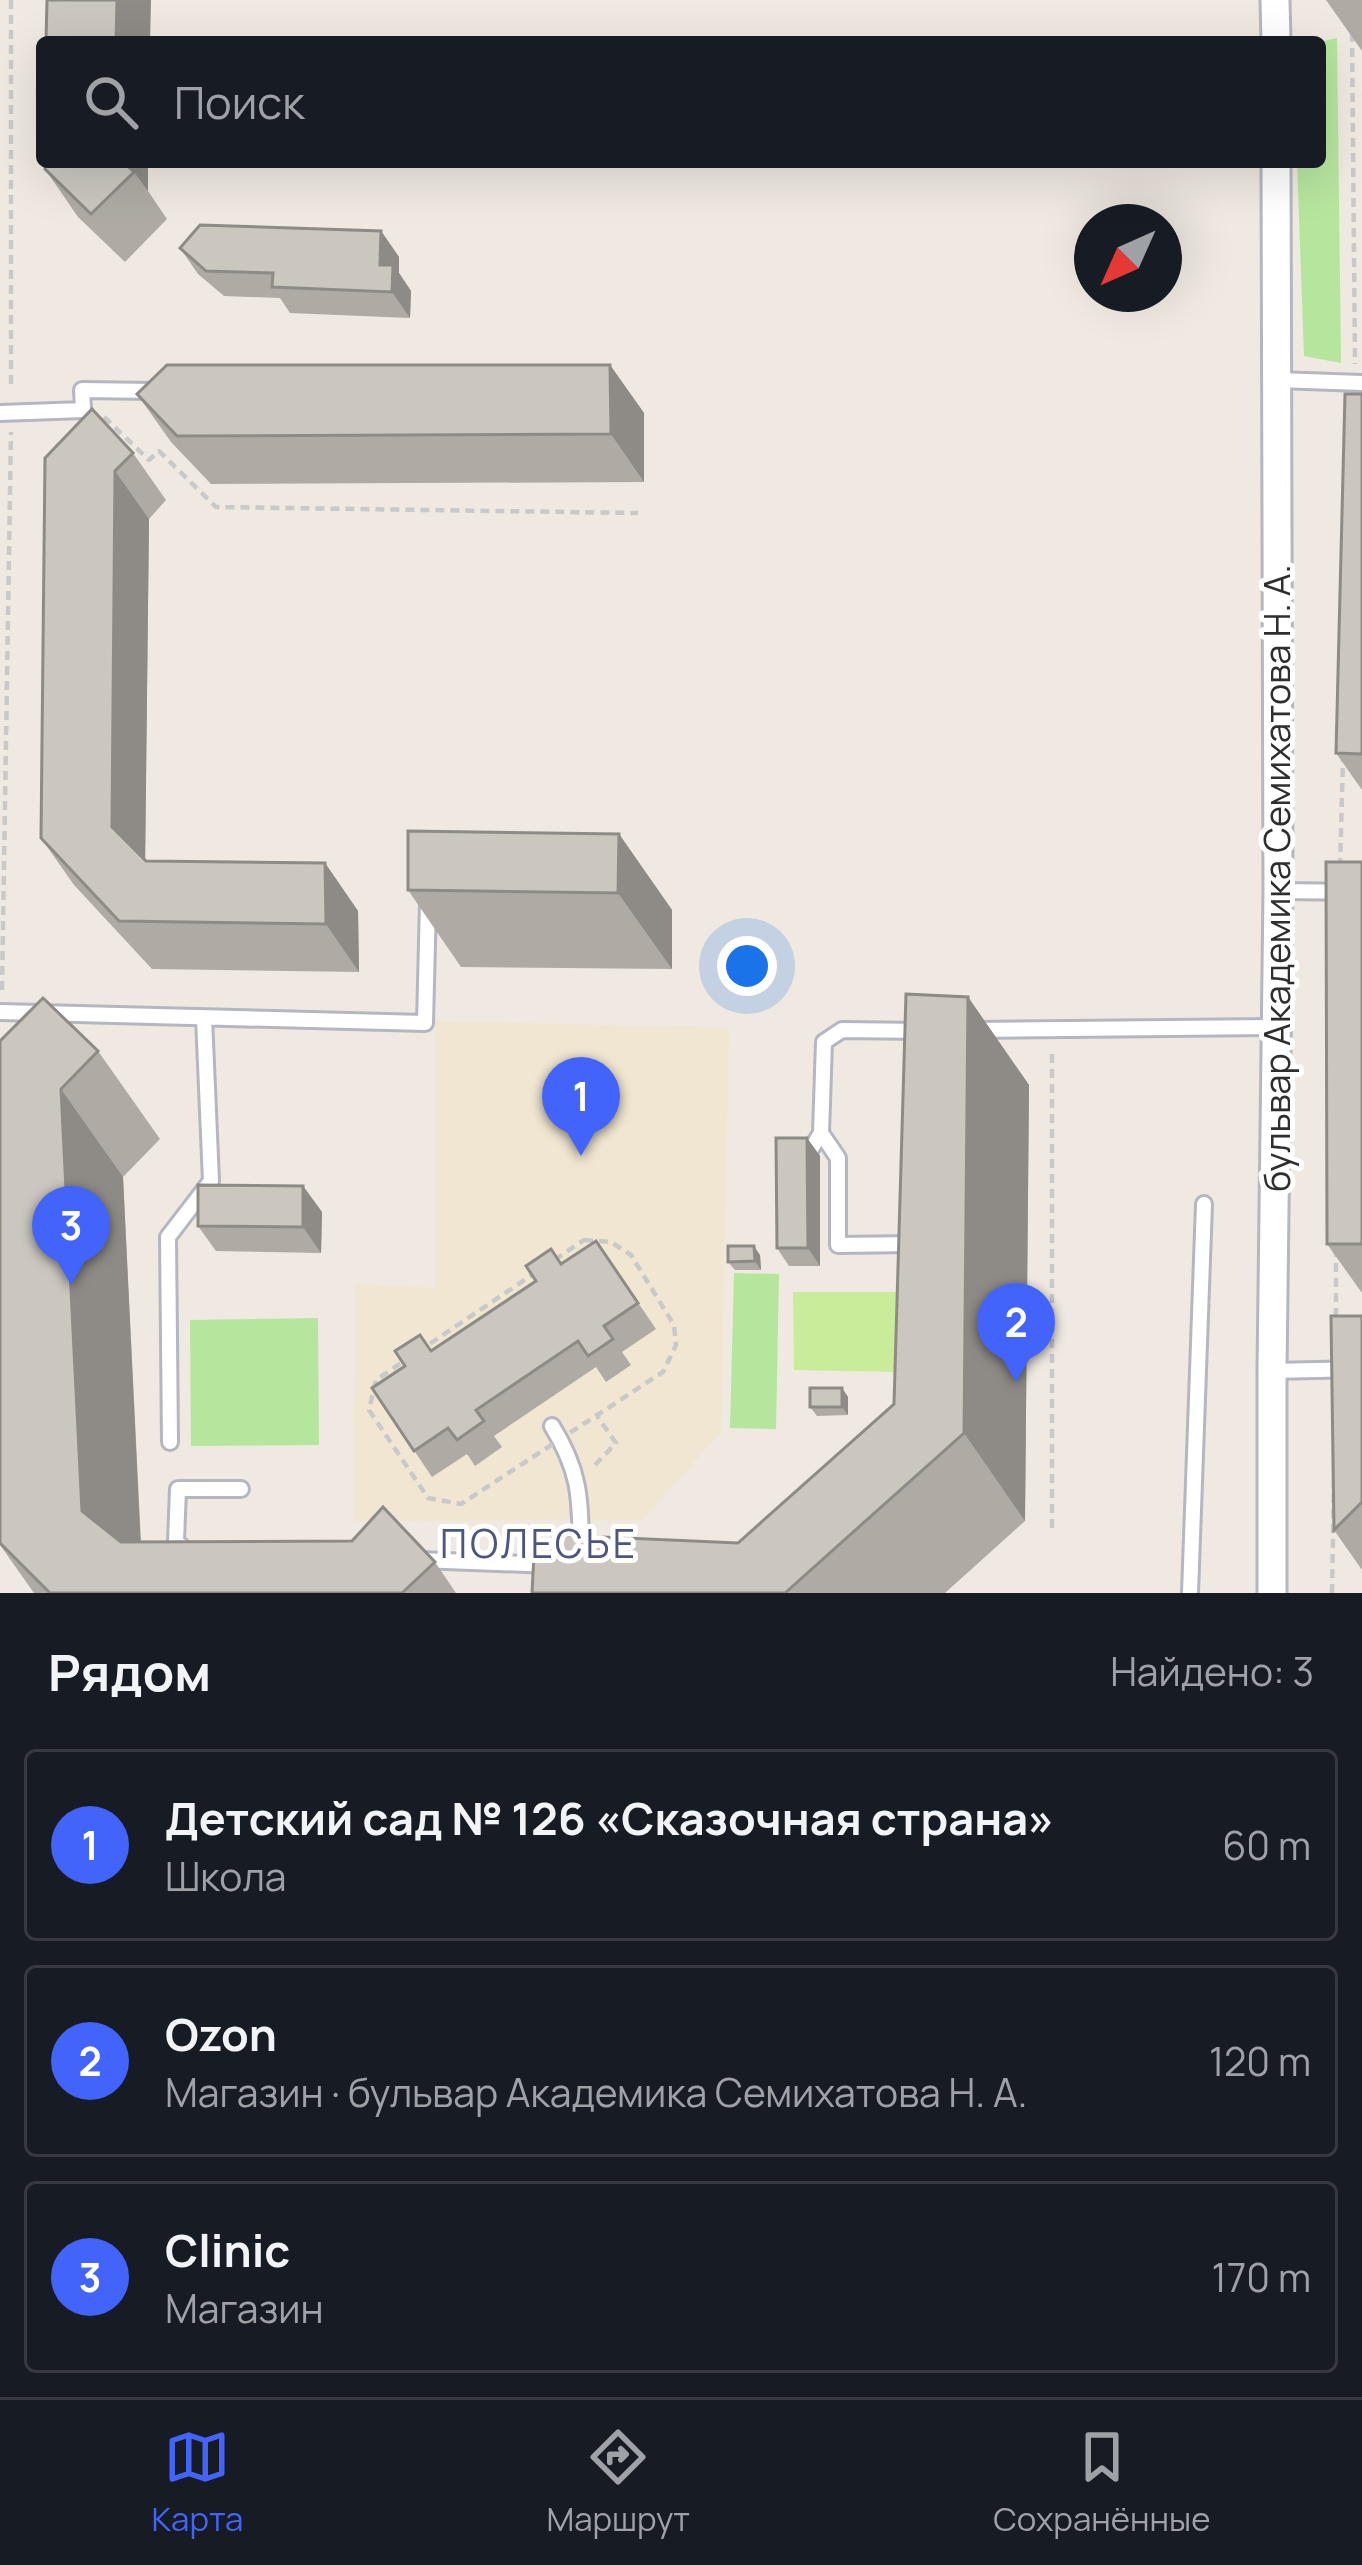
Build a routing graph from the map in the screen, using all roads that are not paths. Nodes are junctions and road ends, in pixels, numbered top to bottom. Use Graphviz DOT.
graph roads {
  1 [pos="1275,0"];
  2 [pos="1276,36"];
  3 [pos="1276,168"];
  4 [pos="1277,380"];
  5 [pos="1359,383"];
  6 [pos="176,392"];
  7 [pos="6,413"];
  8 [pos="428,889"];
  9 [pos="1279,891"];
  10 [pos="1362,892"];
  11 [pos="1,1012"];
  12 [pos="204,1018"];
  13 [pos="1277,1027"];
  14 [pos="944,1030"];
  15 [pos="965,1030"];
  16 [pos="922,1031"];
  17 [pos="922,1055"];
  18 [pos="820,1133"];
  19 [pos="806,1157"];
  20 [pos="1204,1204"];
  21 [pos="920,1221"];
  22 [pos="920,1244"];
  23 [pos="920,1266"];
  24 [pos="1362,1369"];
  25 [pos="1272,1371"];
  26 [pos="556,1433"];
  27 [pos="170,1442"];
  28 [pos="241,1489"];
  29 [pos="406,1560"];
  30 [pos="199,1564"];
  31 [pos="560,1565"];
  32 [pos="581,1566"];
  33 [pos="1190,1593"];
  34 [pos="1272,1593"];
  1 -- 2 [label="street"];
  3 -- 4 [label="street, бульвар Академика Семихатова Н. А."];
  4 -- 5 [label="lane"];
  4 -- 9 [label="street, бульвар Академика Семихатова Н. А."];
  6 -- 7 [label="lane"];
  8 -- 12 [label="lane"];
  9 -- 10 [label="lane"];
  9 -- 13 [label="street, бульвар Академика Семихатова Н. А."];
  11 -- 12 [label="lane"];
  12 -- 27 [label="lane"];
  13 -- 15 [label="lane"];
  13 -- 25 [label="street, бульвар Академика Семихатова Н. А."];
  14 -- 16 [label="lane"];
  16 -- 17 [label="lane"];
  16 -- 18 [label="lane"];
  18 -- 19 [label="lane"];
  18 -- 22 [label="lane"];
  20 -- 33 [label="lane"];
  21 -- 22 [label="lane"];
  22 -- 23 [label="lane"];
  24 -- 25 [label="lane"];
  25 -- 34 [label="street, бульвар Академика Семихатова Н. А."];
  26 -- 32 [label="lane"];
  28 -- 30 [label="lane"];
  29 -- 31 [label="lane"];
}
